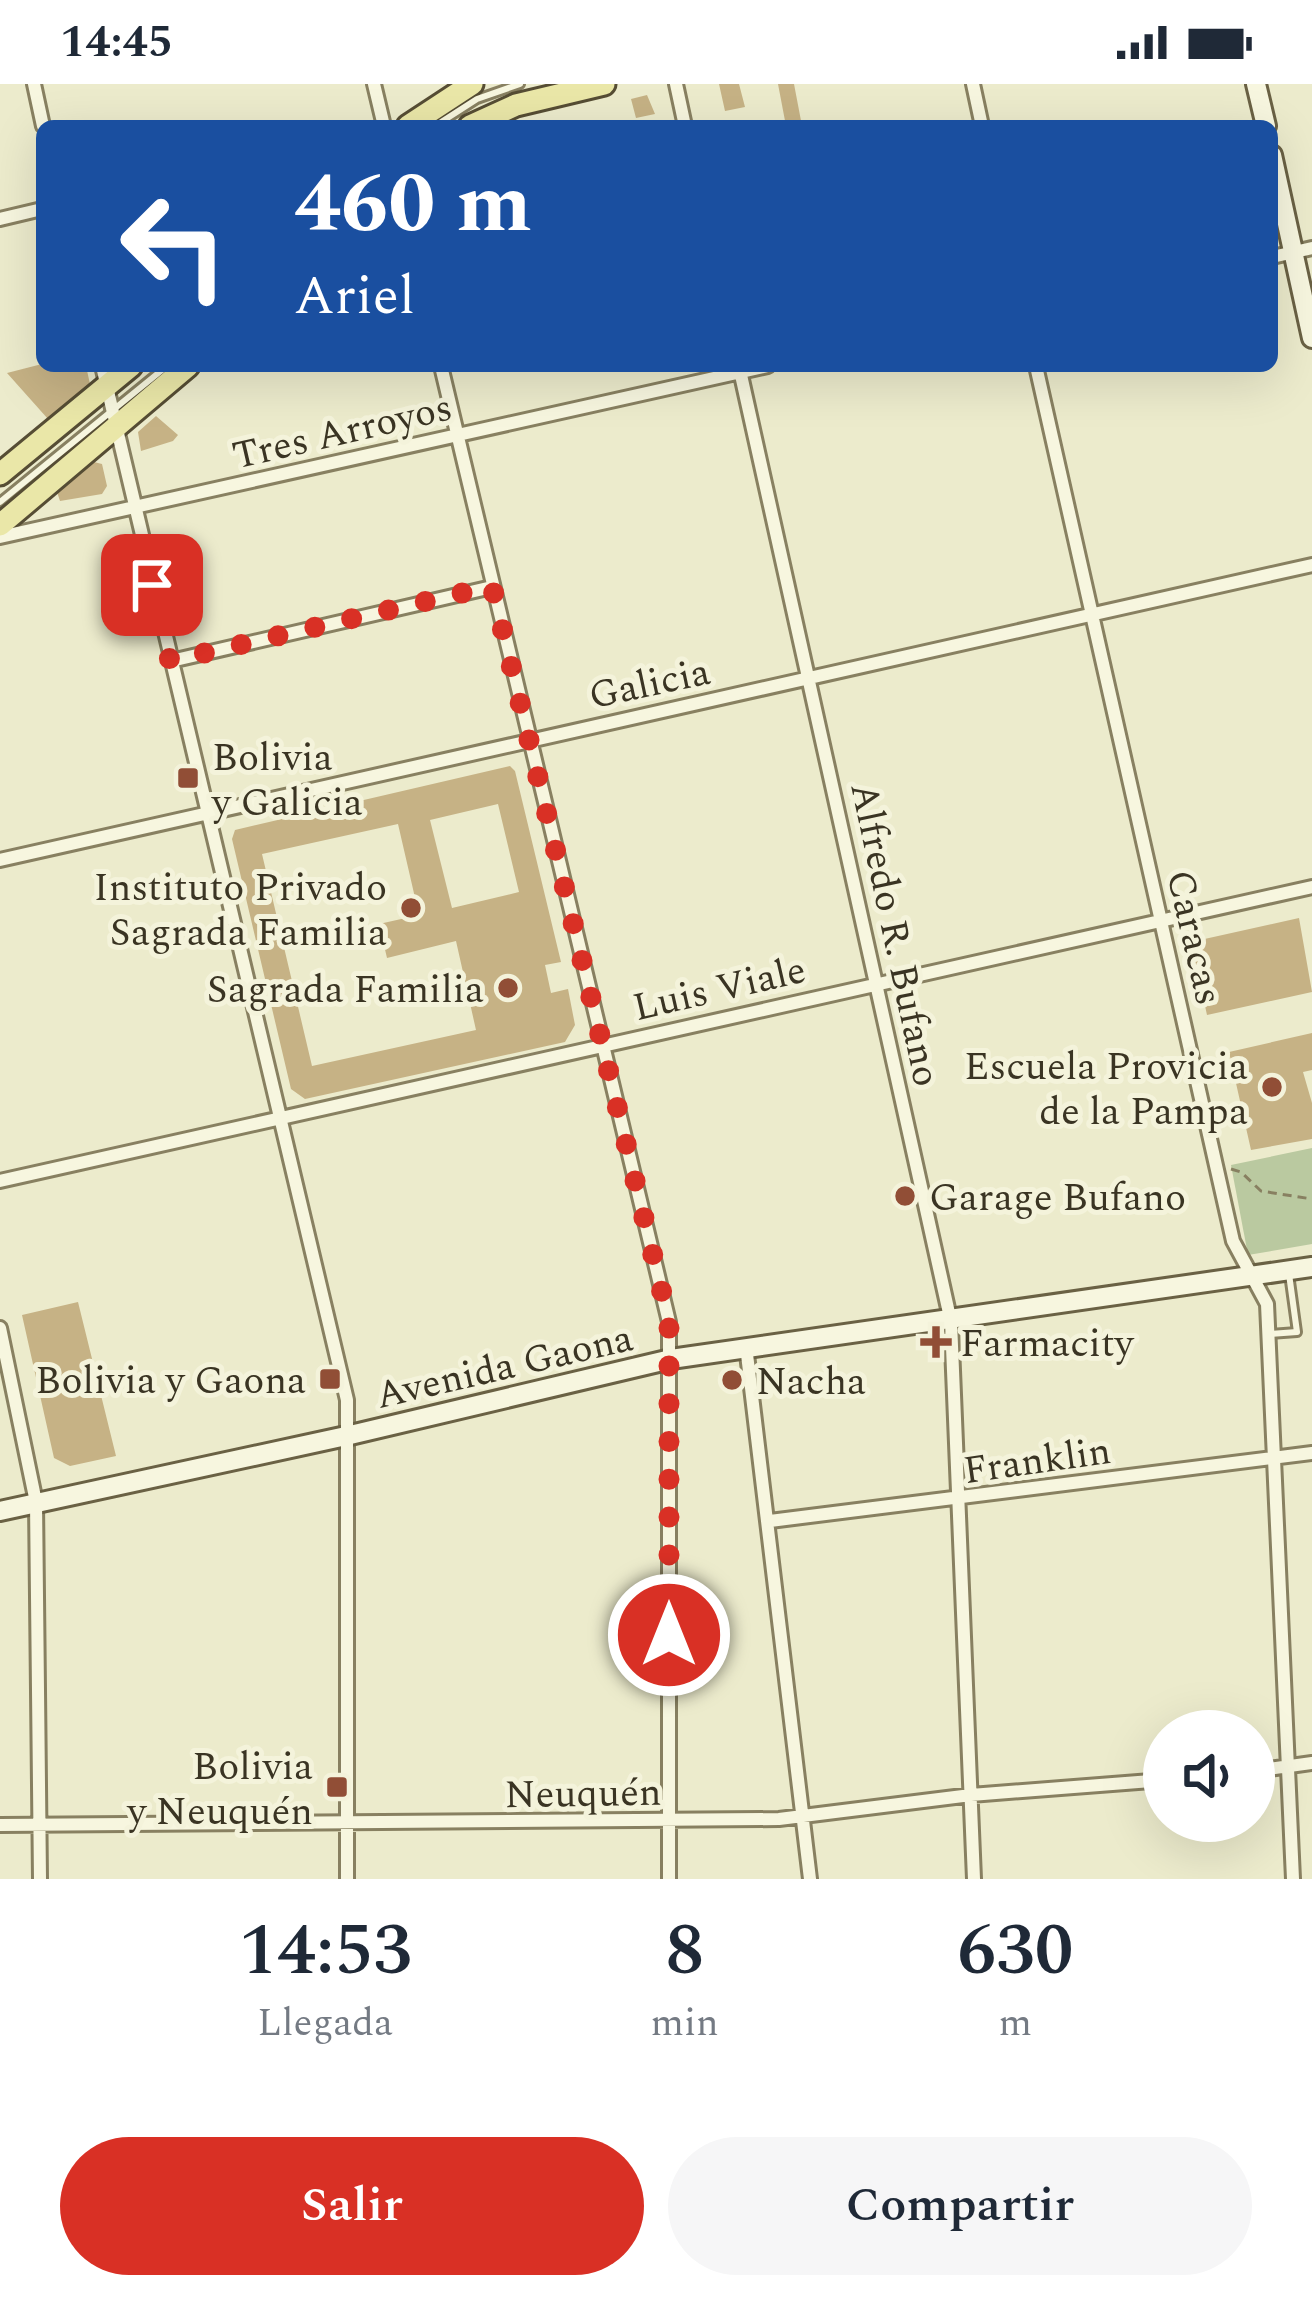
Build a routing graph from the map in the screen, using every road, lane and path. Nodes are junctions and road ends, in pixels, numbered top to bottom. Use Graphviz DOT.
graph roads {
  1 [pos="34,84"];
  2 [pos="374,84"];
  3 [pos="472,84"];
  4 [pos="520,84"];
  5 [pos="604,84"];
  6 [pos="676,84"];
  7 [pos="973,84"];
  8 [pos="1256,84"];
  9 [pos="43,120"];
  10 [pos="383,120"];
  11 [pos="417,120"];
  12 [pos="444,120"];
  13 [pos="483,120"];
  14 [pos="685,120"];
  15 [pos="981,120"];
  16 [pos="1265,120"];
  17 [pos="1278,173"];
  18 [pos="36,210"];
  19 [pos="0,219"];
  20 [pos="1303,250"];
  21 [pos="1312,338"];
  22 [pos="161,372"];
  23 [pos="180,372"];
  24 [pos="443,372"];
  25 [pos="727,372"];
  26 [pos="741,372"];
  27 [pos="1037,372"];
  28 [pos="104,377"];
  29 [pos="114,420"];
  30 [pos="458,434"];
  31 [pos="0,474"];
  32 [pos="0,502"];
  33 [pos="132,510"];
  34 [pos="0,525"];
  35 [pos="0,537"];
  36 [pos="1312,565"];
  37 [pos="492,586"];
  38 [pos="1092,614"];
  39 [pos="170,661"];
  40 [pos="809,678"];
  41 [pos="528,738"];
  42 [pos="206,812"];
  43 [pos="0,860"];
  44 [pos="1312,886"];
  45 [pos="1162,920"];
  46 [pos="877,982"];
  47 [pos="604,1043"];
  48 [pos="277,1116"];
  49 [pos="1217,1170"];
  50 [pos="0,1181"];
  51 [pos="1312,1199"];
  52 [pos="1312,1267"];
  53 [pos="1289,1270"];
  54 [pos="1253,1276"];
  55 [pos="951,1322"];
  56 [pos="0,1328"];
  57 [pos="1269,1334"];
  58 [pos="746,1345"];
  59 [pos="671,1359"];
  60 [pos="346,1436"];
  61 [pos="1312,1453"];
  62 [pos="1276,1457"];
  63 [pos="961,1500"];
  64 [pos="36,1502"];
  65 [pos="0,1511"];
  66 [pos="770,1521"];
  67 [pos="1312,1763"];
  68 [pos="1288,1767"];
  69 [pos="1275,1769"];
  70 [pos="1143,1782"];
  71 [pos="971,1795"];
  72 [pos="803,1815"];
  73 [pos="668,1822"];
  74 [pos="346,1824"];
  75 [pos="0,1826"];
  76 [pos="39,1826"];
  77 [pos="40,1879"];
  78 [pos="347,1879"];
  79 [pos="669,1879"];
  80 [pos="810,1879"];
  81 [pos="974,1879"];
  82 [pos="1294,1879"];
  1 -- 9 [label="street"];
  2 -- 10 [label="street"];
  3 -- 11 [label="main road"];
  4 -- 12 [label="lane"];
  5 -- 13 [label="main road"];
  6 -- 14 [label="street"];
  7 -- 15 [label="street"];
  8 -- 16 [label="main road"];
  17 -- 20 [label="main road"];
  18 -- 19 [label="street"];
  20 -- 21 [label="main road"];
  22 -- 29 [label="lane"];
  23 -- 29 [label="main road"];
  24 -- 30 [label="street"];
  25 -- 30 [label="street, Tres Arroyos"];
  26 -- 40 [label="street, Alfredo R. Bufano"];
  27 -- 38 [label="street, Caracas"];
  28 -- 29 [label="street"];
  28 -- 31 [label="main road"];
  29 -- 32 [label="lane"];
  29 -- 33 [label="street"];
  29 -- 34 [label="main road"];
  30 -- 33 [label="street, Tres Arroyos"];
  30 -- 37 [label="street"];
  33 -- 35 [label="street, Tres Arroyos"];
  33 -- 39 [label="street"];
  36 -- 38 [label="street, Galicia"];
  37 -- 39 [label="street"];
  37 -- 41 [label="street"];
  38 -- 40 [label="street, Galicia"];
  38 -- 45 [label="street, Caracas"];
  39 -- 42 [label="street"];
  40 -- 41 [label="street, Galicia"];
  40 -- 46 [label="street, Alfredo R. Bufano"];
  41 -- 42 [label="street, Galicia"];
  41 -- 47 [label="street"];
  42 -- 43 [label="street, Galicia"];
  42 -- 48 [label="street"];
  44 -- 45 [label="street, Luis Viale"];
  45 -- 46 [label="street, Luis Viale"];
  45 -- 49 [label="street, Caracas"];
  46 -- 47 [label="street, Luis Viale"];
  46 -- 55 [label="street, Alfredo R. Bufano"];
  47 -- 48 [label="street, Luis Viale"];
  47 -- 59 [label="street"];
  48 -- 50 [label="street, Luis Viale"];
  48 -- 60 [label="street"];
  49 -- 51 [label="path"];
  49 -- 54 [label="street, Caracas"];
  52 -- 53 [label="main road, Avenida Gaona"];
  53 -- 54 [label="main road, Avenida Gaona"];
  53 -- 57 [label="lane"];
  54 -- 55 [label="main road, Avenida Gaona"];
  54 -- 57 [label="street, Caracas"];
  55 -- 58 [label="main road, Avenida Gaona"];
  55 -- 63 [label="street, Alfredo R. Bufano"];
  56 -- 64 [label="street"];
  57 -- 62 [label="street, Caracas"];
  58 -- 59 [label="main road, Avenida Gaona"];
  58 -- 66 [label="street"];
  59 -- 60 [label="main road, Avenida Gaona"];
  59 -- 73 [label="street"];
  60 -- 64 [label="main road, Avenida Gaona"];
  60 -- 74 [label="street"];
  61 -- 62 [label="street, Franklin"];
  62 -- 63 [label="street, Franklin"];
  62 -- 68 [label="street, Caracas"];
  63 -- 66 [label="street, Franklin"];
  63 -- 71 [label="street, Alfredo R. Bufano"];
  64 -- 65 [label="main road, Avenida Gaona"];
  64 -- 76 [label="street"];
  66 -- 72 [label="street"];
  67 -- 68 [label="street"];
  68 -- 69 [label="street"];
  68 -- 82 [label="street, Caracas"];
  70 -- 71 [label="street, Neuquén"];
  71 -- 72 [label="street, Neuquén"];
  71 -- 81 [label="street, Alfredo R. Bufano"];
  72 -- 73 [label="street, Neuquén"];
  72 -- 80 [label="street"];
  73 -- 74 [label="street, Neuquén"];
  73 -- 79 [label="street"];
  74 -- 76 [label="street, Neuquén"];
  74 -- 78 [label="street"];
  75 -- 76 [label="street, Neuquén"];
  76 -- 77 [label="street"];
}
